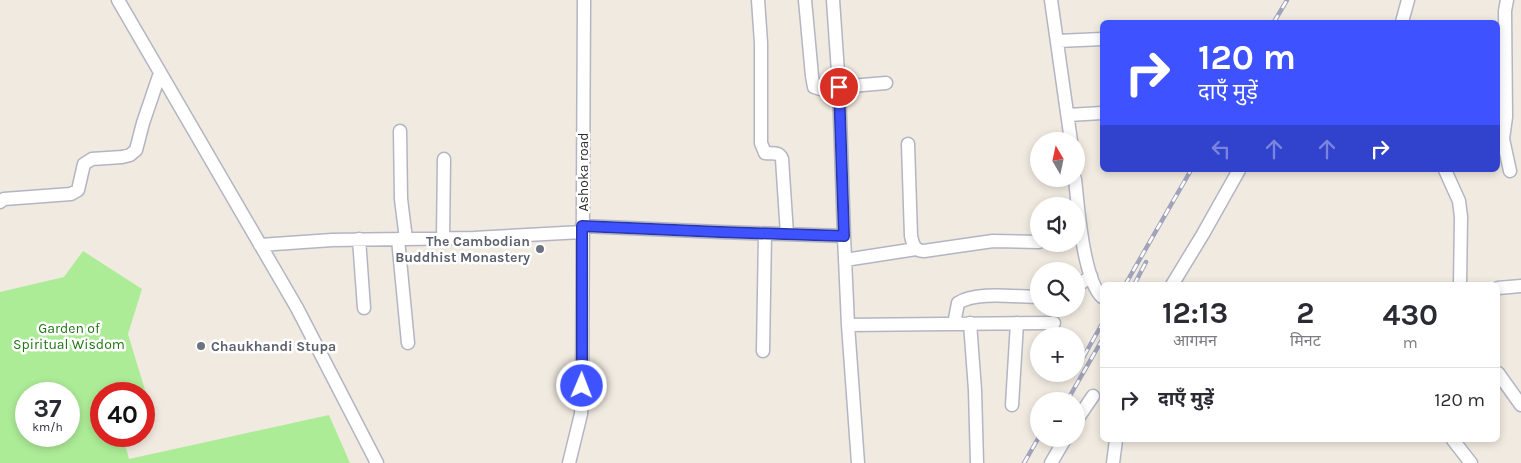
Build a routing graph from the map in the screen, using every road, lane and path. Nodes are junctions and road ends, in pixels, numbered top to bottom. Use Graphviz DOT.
graph roads {
  1 [pos="118,0"];
  2 [pos="584,0"];
  3 [pos="758,0"];
  4 [pos="805,0"];
  5 [pos="833,0"];
  6 [pos="1051,0"];
  7 [pos="1408,0"];
  8 [pos="1507,0"];
  9 [pos="1403,20"];
  10 [pos="1100,40"];
  11 [pos="1058,42"];
  12 [pos="160,73"];
  13 [pos="886,83"];
  14 [pos="839,87"];
  15 [pos="1100,113"];
  16 [pos="1068,115"];
  17 [pos="400,131"];
  18 [pos="1070,132"];
  19 [pos="908,144"];
  20 [pos="444,159"];
  21 [pos="1510,171"];
  22 [pos="1238,172"];
  23 [pos="1446,172"];
  24 [pos="0,202"];
  25 [pos="582,229"];
  26 [pos="766,234"];
  27 [pos="786,234"];
  28 [pos="844,236"];
  29 [pos="443,238"];
  30 [pos="402,239"];
  31 [pos="359,240"];
  32 [pos="1030,242"];
  33 [pos="260,245"];
  34 [pos="916,249"];
  35 [pos="1083,252"];
  36 [pos="846,260"];
  37 [pos="1092,276"];
  38 [pos="1085,281"];
  39 [pos="1174,282"];
  40 [pos="1460,282"];
  41 [pos="1521,286"];
  42 [pos="1500,288"];
  43 [pos="1100,295"];
  44 [pos="1030,297"];
  45 [pos="364,308"];
  46 [pos="970,323"];
  47 [pos="1017,323"];
  48 [pos="1054,323"];
  49 [pos="954,324"];
  50 [pos="848,325"];
  51 [pos="408,343"];
  52 [pos="762,351"];
  53 [pos="1500,375"];
  54 [pos="1093,396"];
  55 [pos="1012,405"];
  56 [pos="1521,405"];
  57 [pos="1085,408"];
  58 [pos="1116,442"];
  59 [pos="1455,442"];
  60 [pos="1061,447"];
  61 [pos="377,463"];
  62 [pos="569,463"];
  63 [pos="858,463"];
  64 [pos="977,463"];
  65 [pos="1052,463"];
  66 [pos="1113,463"];
  67 [pos="1471,463"];
  1 -- 12 [label="street"];
  2 -- 25 [label="street, Ashoka road"];
  3 -- 27 [label="street"];
  4 -- 14 [label="street"];
  5 -- 14 [label="street"];
  6 -- 11 [label="street"];
  7 -- 9 [label="street"];
  8 -- 21 [label="street"];
  10 -- 11 [label="street"];
  11 -- 16 [label="street"];
  12 -- 24 [label="street"];
  12 -- 33 [label="street"];
  13 -- 14 [label="street"];
  14 -- 28 [label="street"];
  15 -- 16 [label="street"];
  16 -- 18 [label="street"];
  17 -- 30 [label="street"];
  19 -- 34 [label="street"];
  20 -- 29 [label="street"];
  22 -- 39 [label="street"];
  23 -- 40 [label="street"];
  25 -- 26 [label="street"];
  25 -- 29 [label="street"];
  25 -- 62 [label="street, Ashoka road"];
  26 -- 27 [label="street"];
  26 -- 52 [label="street"];
  27 -- 28 [label="street"];
  28 -- 36 [label="street"];
  29 -- 30 [label="street"];
  30 -- 31 [label="street"];
  30 -- 51 [label="street"];
  31 -- 33 [label="street"];
  31 -- 45 [label="street"];
  32 -- 34 [label="street"];
  33 -- 61 [label="street"];
  34 -- 36 [label="street"];
  35 -- 37 [label="street"];
  36 -- 50 [label="street"];
  37 -- 38 [label="street"];
  37 -- 43 [label="street"];
  41 -- 42 [label="street"];
  44 -- 49 [label="street"];
  46 -- 47 [label="street"];
  46 -- 49 [label="street"];
  46 -- 64 [label="street"];
  47 -- 48 [label="street"];
  47 -- 55 [label="street"];
  49 -- 50 [label="street"];
  50 -- 63 [label="street"];
  53 -- 56 [label="street"];
  54 -- 57 [label="street"];
  58 -- 66 [label="street"];
  59 -- 67 [label="street"];
  60 -- 65 [label="street"];
}
